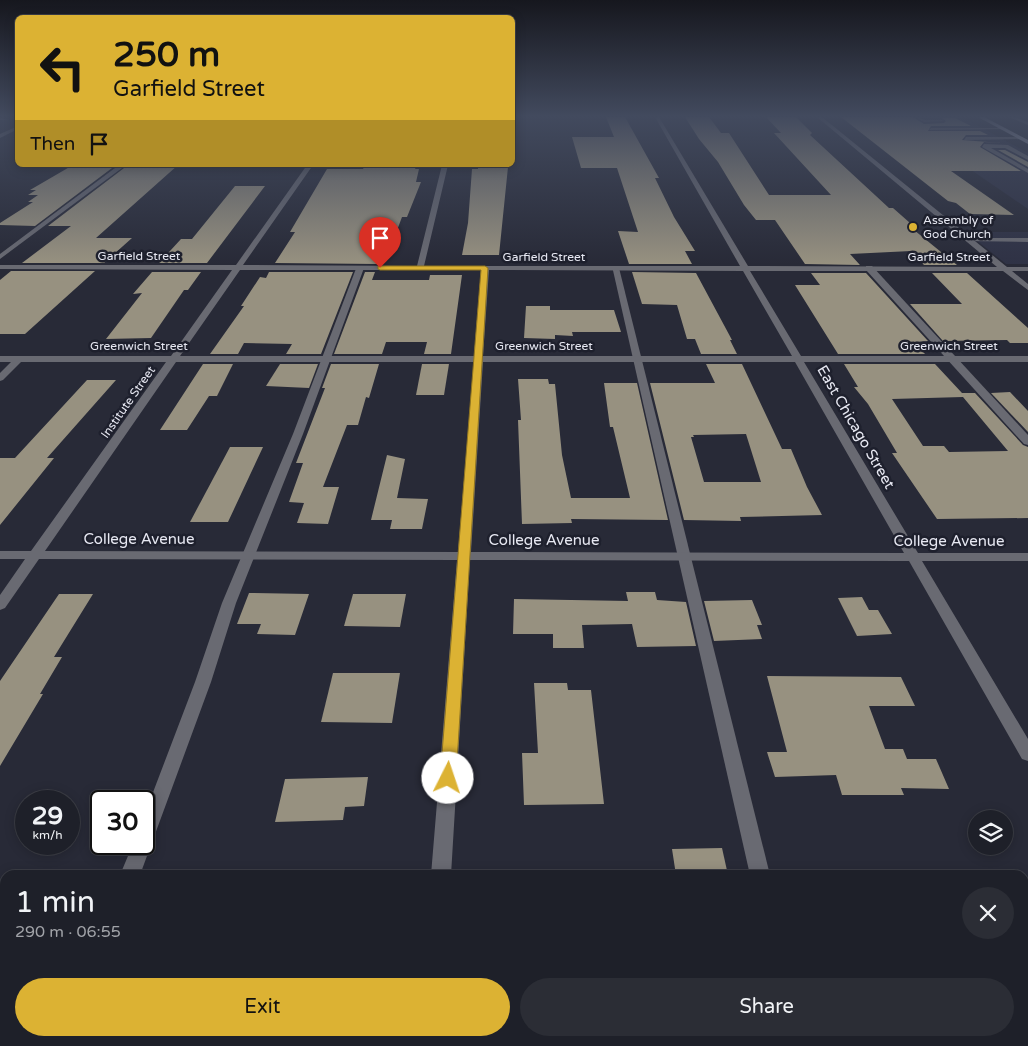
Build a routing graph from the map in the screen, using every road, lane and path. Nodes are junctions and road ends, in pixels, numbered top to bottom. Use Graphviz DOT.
graph roads {
  1 [pos="685,166"];
  2 [pos="879,166"];
  3 [pos="120,167"];
  4 [pos="309,167"];
  5 [pos="445,167"];
  6 [pos="969,240"];
  7 [pos="1028,240"];
  8 [pos="0,257"];
  9 [pos="0,267"];
  10 [pos="238,268"];
  11 [pos="360,268"];
  12 [pos="420,268"];
  13 [pos="485,268"];
  14 [pos="615,268"];
  15 [pos="744,268"];
  16 [pos="869,268"];
  17 [pos="1004,269"];
  18 [pos="1028,269"];
  19 [pos="1028,288"];
  20 [pos="0,358"];
  21 [pos="19,358"];
  22 [pos="174,359"];
  23 [pos="326,359"];
  24 [pos="478,359"];
  25 [pos="636,359"];
  26 [pos="798,359"];
  27 [pos="952,359"];
  28 [pos="1028,359"];
  29 [pos="0,378"];
  30 [pos="1028,442"];
  31 [pos="35,555"];
  32 [pos="464,555"];
  33 [pos="0,556"];
  34 [pos="250,556"];
  35 [pos="683,557"];
  36 [pos="913,557"];
  37 [pos="1028,557"];
  38 [pos="0,605"];
  39 [pos="1022,732"];
  40 [pos="1028,754"];
  41 [pos="155,810"];
  42 [pos="138,855"];
  43 [pos="132,870"];
  44 [pos="441,870"];
  45 [pos="759,870"];
  1 -- 15 [label="street, East Chicago Street"];
  2 -- 6 [label="street"];
  3 -- 8 [label="street"];
  4 -- 10 [label="street, Institute Street"];
  5 -- 12 [label="street"];
  6 -- 7 [label="street"];
  6 -- 17 [label="street"];
  9 -- 10 [label="street, Garfield Street"];
  10 -- 11 [label="street, Garfield Street"];
  10 -- 22 [label="street, Institute Street"];
  11 -- 12 [label="street, Garfield Street"];
  11 -- 23 [label="street"];
  12 -- 13 [label="street, Garfield Street"];
  13 -- 14 [label="street, Garfield Street"];
  13 -- 24 [label="street"];
  14 -- 15 [label="street, Garfield Street"];
  14 -- 25 [label="street"];
  15 -- 16 [label="street, Garfield Street"];
  15 -- 26 [label="street, East Chicago Street"];
  16 -- 17 [label="street, Garfield Street"];
  16 -- 27 [label="street"];
  17 -- 18 [label="street, Garfield Street"];
  17 -- 19 [label="street"];
  20 -- 21 [label="street, Greenwich Street"];
  21 -- 22 [label="street, Greenwich Street"];
  21 -- 29 [label="street"];
  22 -- 23 [label="street, Greenwich Street"];
  22 -- 31 [label="street, Institute Street"];
  23 -- 24 [label="street, Greenwich Street"];
  23 -- 34 [label="street"];
  24 -- 25 [label="street, Greenwich Street"];
  24 -- 32 [label="street"];
  25 -- 26 [label="street, Greenwich Street"];
  25 -- 35 [label="street"];
  26 -- 27 [label="street, Greenwich Street"];
  26 -- 36 [label="street, East Chicago Street"];
  27 -- 28 [label="street, Greenwich Street"];
  27 -- 30 [label="street"];
  31 -- 33 [label="street, College Avenue"];
  31 -- 34 [label="street, College Avenue"];
  31 -- 38 [label="street, Institute Street"];
  32 -- 34 [label="street, College Avenue"];
  32 -- 35 [label="street, College Avenue"];
  32 -- 44 [label="street"];
  34 -- 41 [label="street"];
  35 -- 36 [label="street, College Avenue"];
  35 -- 45 [label="street"];
  36 -- 37 [label="street, College Avenue"];
  36 -- 39 [label="street, East Chicago Street"];
  39 -- 40 [label="street, East Chicago Street"];
  42 -- 43 [label="street"];
}
